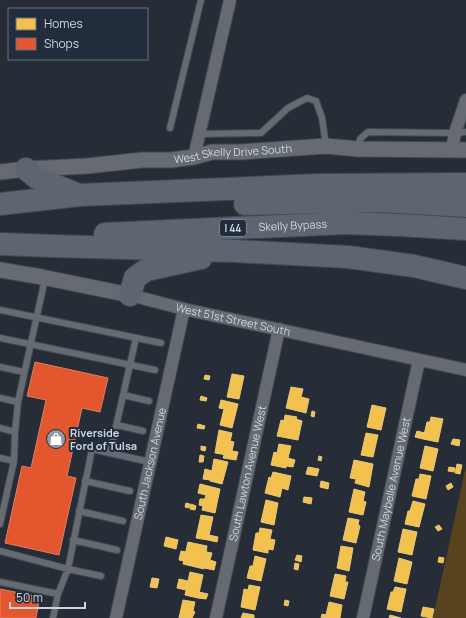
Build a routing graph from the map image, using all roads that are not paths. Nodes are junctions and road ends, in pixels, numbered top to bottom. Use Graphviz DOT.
graph roads {
  1 [pos="201,0"];
  2 [pos="230,0"];
  3 [pos="466,100"];
  4 [pos="170,128"];
  5 [pos="461,132"];
  6 [pos="199,134"];
  7 [pos="326,146"];
  8 [pos="358,149"];
  9 [pos="459,149"];
  10 [pos="194,157"];
  11 [pos="26,169"];
  12 [pos="0,172"];
  13 [pos="466,184"];
  14 [pos="80,195"];
  15 [pos="0,204"];
  16 [pos="466,206"];
  17 [pos="0,212"];
  18 [pos="466,229"];
  19 [pos="0,240"];
  20 [pos="0,244"];
  21 [pos="234,250"];
  22 [pos="0,270"];
  23 [pos="45,277"];
  24 [pos="466,278"];
  25 [pos="130,296"];
  26 [pos="184,309"];
  27 [pos="0,310"];
  28 [pos="37,316"];
  29 [pos="279,329"];
  30 [pos="0,338"];
  31 [pos="136,338"];
  32 [pos="161,343"];
  33 [pos="30,345"];
  34 [pos="419,360"];
  35 [pos="130,365"];
  36 [pos="0,367"];
  37 [pos="155,370"];
  38 [pos="466,370"];
  39 [pos="24,372"];
  40 [pos="123,395"];
  41 [pos="0,398"];
  42 [pos="149,401"];
  43 [pos="18,402"];
  44 [pos="117,425"];
  45 [pos="0,428"];
  46 [pos="143,431"];
  47 [pos="15,432"];
  48 [pos="110,453"];
  49 [pos="0,458"];
  50 [pos="14,461"];
  51 [pos="150,462"];
  52 [pos="85,481"];
  53 [pos="0,488"];
  54 [pos="8,490"];
  55 [pos="130,491"];
  56 [pos="79,512"];
  57 [pos="0,521"];
  58 [pos="123,521"];
  59 [pos="73,540"];
  60 [pos="117,550"];
  61 [pos="0,551"];
  62 [pos="68,569"];
  63 [pos="101,576"];
  64 [pos="0,582"];
  65 [pos="58,594"];
  66 [pos="53,618"];
  67 [pos="116,618"];
  68 [pos="216,618"];
  69 [pos="363,618"];
  1 -- 4 [label="lane"];
  2 -- 6 [label="street"];
  3 -- 5 [label="street"];
  5 -- 8 [label="lane"];
  5 -- 9 [label="street"];
  6 -- 7 [label="lane"];
  6 -- 10 [label="street"];
  7 -- 8 [label="street, West Skelly Drive South"];
  7 -- 10 [label="street, West Skelly Drive South"];
  8 -- 9 [label="street, West Skelly Drive South"];
  10 -- 11 [label="street, West Skelly Drive South"];
  11 -- 12 [label="street, West Skelly Drive South"];
  11 -- 14 [label="highway"];
  13 -- 14 [label="highway"];
  14 -- 15 [label="highway"];
  16 -- 17 [label="highway, Skelly Bypass / I 44"];
  18 -- 19 [label="highway, Skelly Bypass / I 44"];
  20 -- 21 [label="highway"];
  21 -- 24 [label="highway"];
  21 -- 25 [label="highway"];
  22 -- 23 [label="street, West 51st Street South"];
  23 -- 25 [label="street, West 51st Street South"];
  23 -- 28 [label="lane"];
  25 -- 26 [label="street, West 51st Street South"];
  26 -- 29 [label="street, West 51st Street South"];
  26 -- 51 [label="street, South Jackson Avenue"];
  27 -- 28 [label="lane"];
  28 -- 31 [label="lane"];
  28 -- 33 [label="lane"];
  29 -- 34 [label="street, West 51st Street South"];
  29 -- 68 [label="street, South Lawton Avenue West"];
  30 -- 33 [label="lane"];
  31 -- 32 [label="lane"];
  31 -- 35 [label="lane"];
  33 -- 35 [label="lane"];
  33 -- 39 [label="lane"];
  34 -- 38 [label="street, West 51st Street South"];
  34 -- 69 [label="street, South Maybelle Avenue West"];
  35 -- 37 [label="lane"];
  35 -- 40 [label="lane"];
  36 -- 39 [label="lane"];
  39 -- 43 [label="lane"];
  40 -- 42 [label="lane"];
  40 -- 44 [label="lane"];
  41 -- 43 [label="lane"];
  43 -- 47 [label="lane"];
  44 -- 46 [label="lane"];
  44 -- 48 [label="lane"];
  45 -- 47 [label="lane"];
  47 -- 50 [label="lane"];
  48 -- 51 [label="lane"];
  48 -- 52 [label="lane"];
  49 -- 50 [label="lane"];
  50 -- 54 [label="lane"];
  51 -- 67 [label="street, South Jackson Avenue"];
  52 -- 55 [label="lane"];
  52 -- 56 [label="lane"];
  53 -- 54 [label="lane"];
  54 -- 57 [label="lane"];
  56 -- 58 [label="lane"];
  56 -- 59 [label="lane"];
  59 -- 60 [label="lane"];
  59 -- 62 [label="lane"];
  61 -- 62 [label="lane"];
  62 -- 63 [label="lane"];
  62 -- 65 [label="lane"];
  64 -- 65 [label="lane"];
  65 -- 66 [label="lane"];
}
